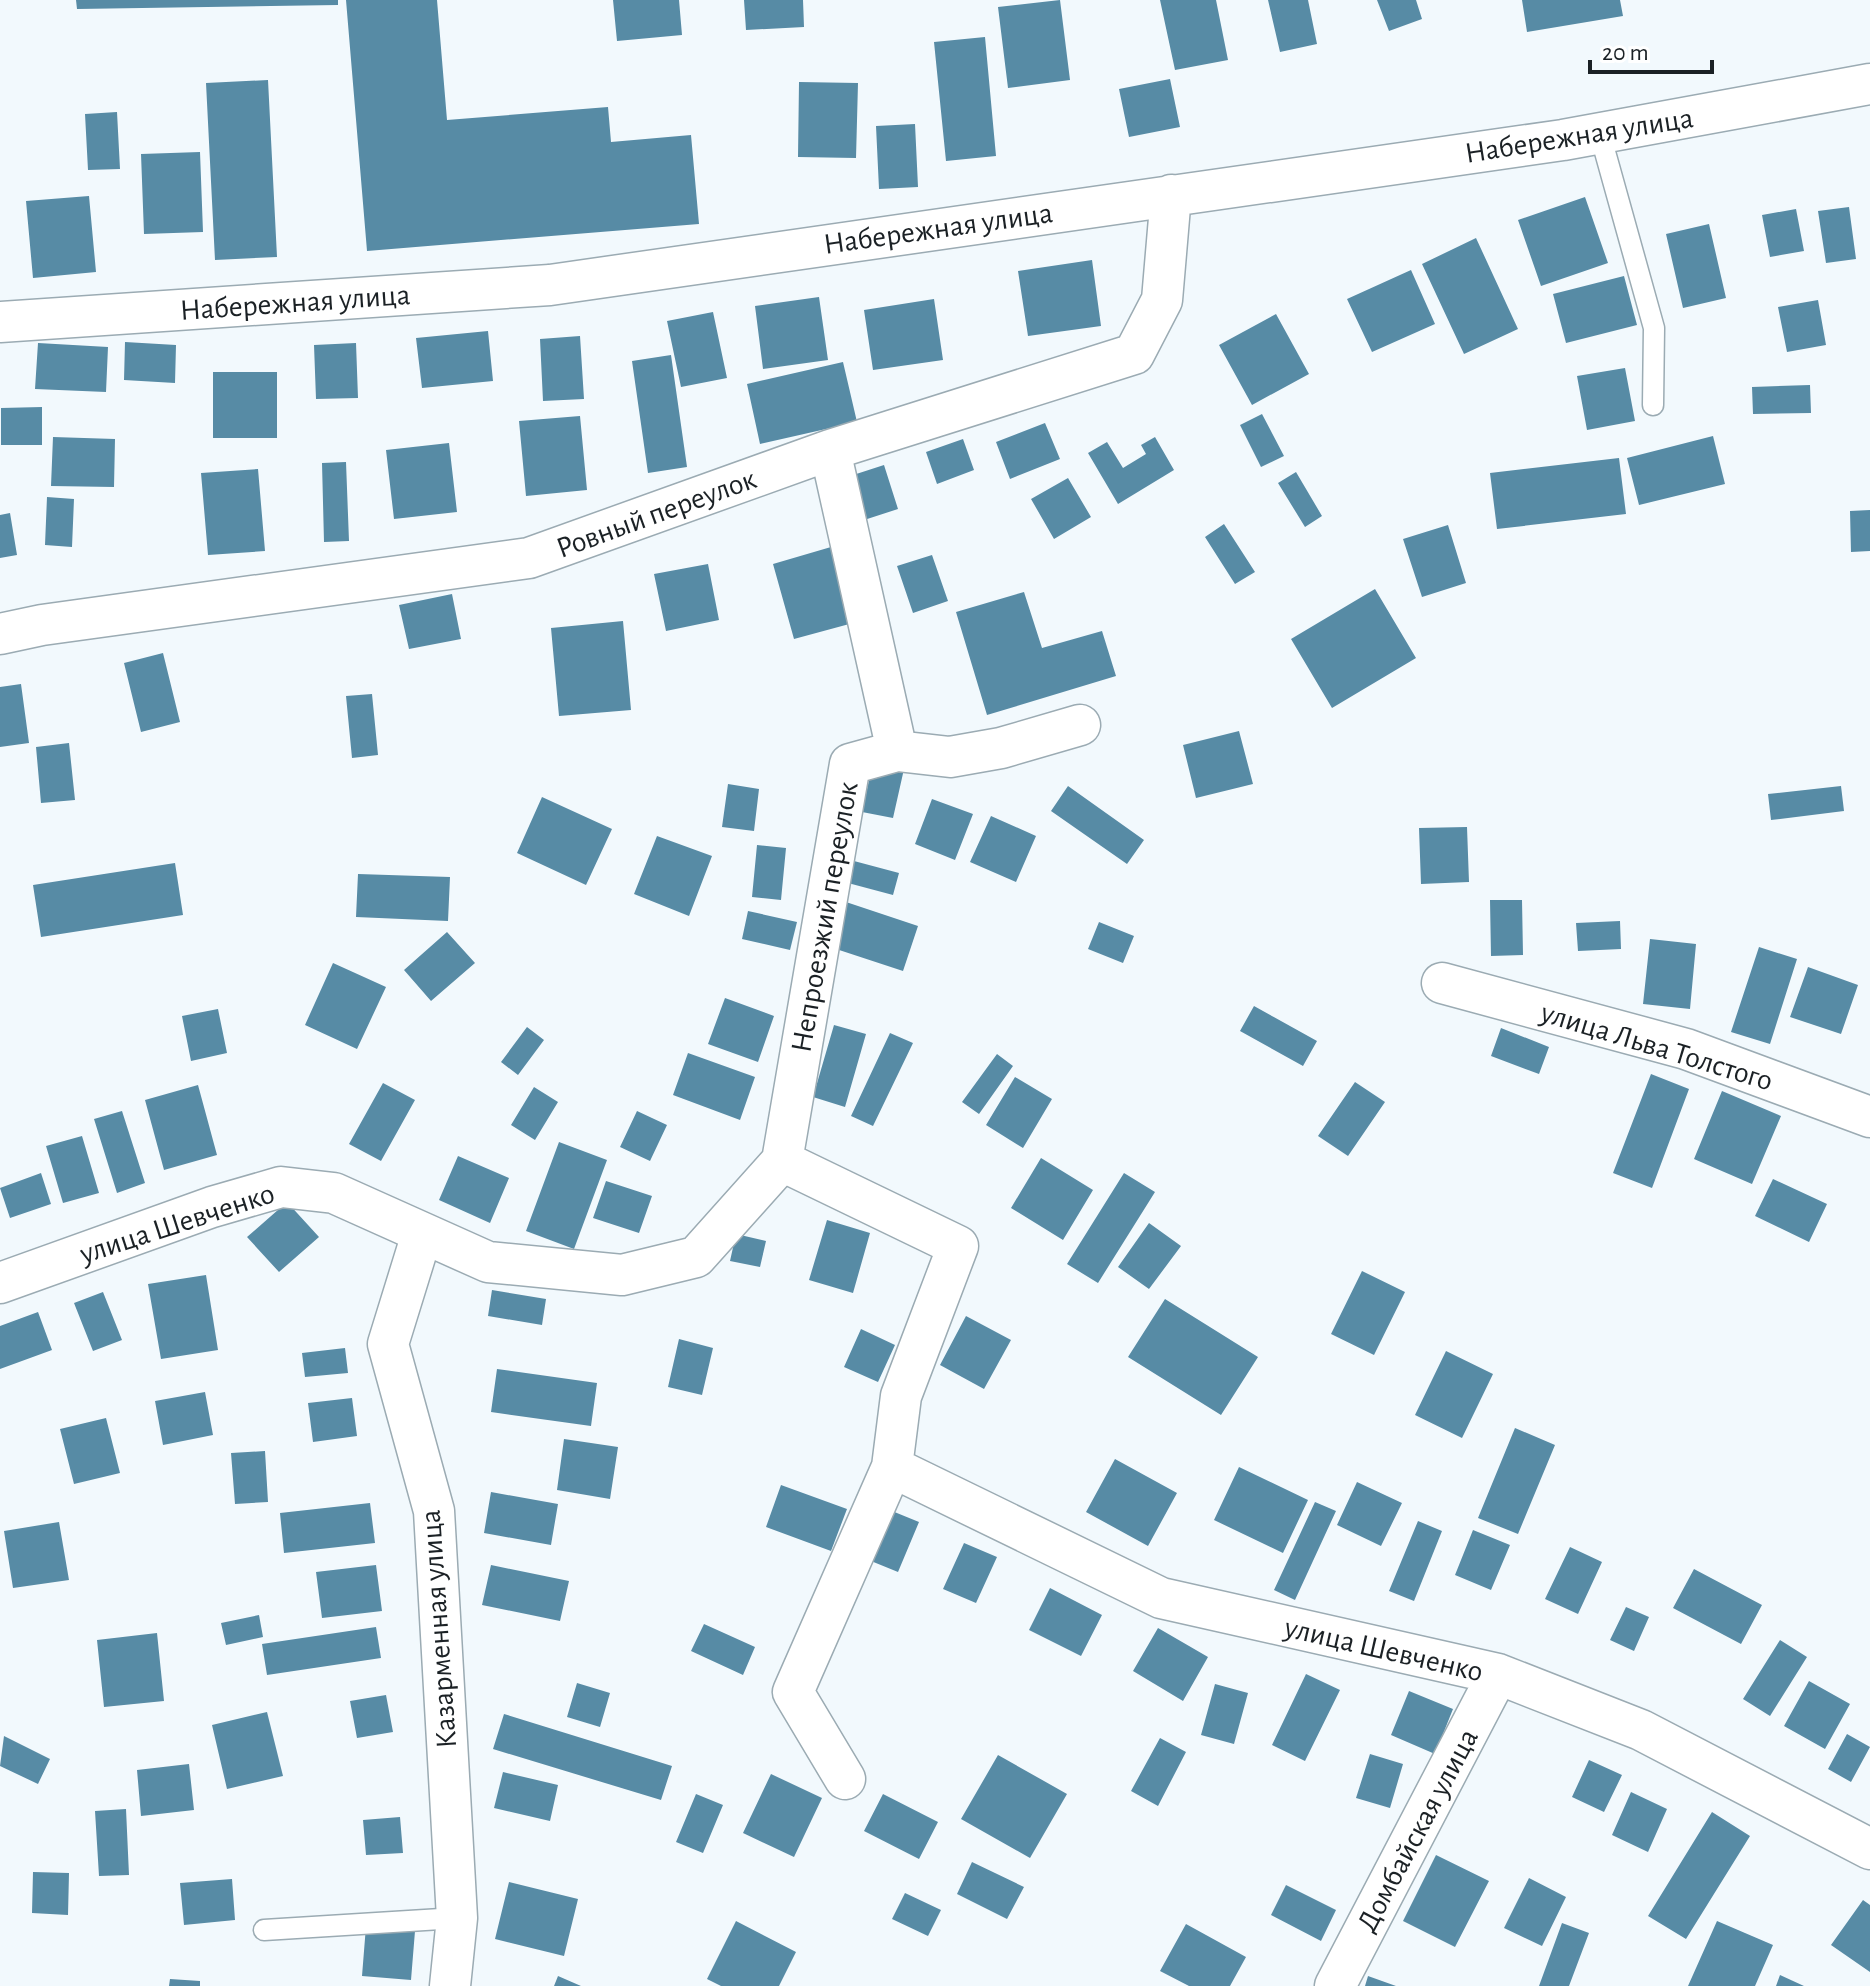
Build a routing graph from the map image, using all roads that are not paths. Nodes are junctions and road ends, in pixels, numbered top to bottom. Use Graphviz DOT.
graph roads {
  1 [pos="1870,84"];
  2 [pos="1600,134"];
  3 [pos="1171,195"];
  4 [pos="0,322"];
  5 [pos="1653,405"];
  6 [pos="830,450"];
  7 [pos="0,634"];
  8 [pos="1080,725"];
  9 [pos="897,751"];
  10 [pos="1442,983"];
  11 [pos="1870,1117"];
  12 [pos="782,1161"];
  13 [pos="422,1234"];
  14 [pos="0,1283"];
  15 [pos="892,1467"];
  16 [pos="1498,1674"];
  17 [pos="845,1779"];
  18 [pos="1870,1849"];
  19 [pos="457,1918"];
  20 [pos="264,1930"];
  21 [pos="450,1986"];
  22 [pos="1335,1986"];
  1 -- 2 [label="street, Набережная улица"];
  2 -- 3 [label="street, Набережная улица"];
  2 -- 5 [label="lane"];
  3 -- 4 [label="street, Набережная улица"];
  3 -- 6 [label="street, Ровный переулок"];
  6 -- 7 [label="street, Ровный переулок"];
  6 -- 9 [label="street"];
  8 -- 9 [label="street, Непроезжий переулок"];
  9 -- 12 [label="street, Непроезжий переулок"];
  10 -- 11 [label="street, улица Льва Толстого"];
  12 -- 13 [label="street, улица Шевченко"];
  12 -- 15 [label="street"];
  13 -- 14 [label="street, улица Шевченко"];
  13 -- 19 [label="street, Казарменная улица"];
  15 -- 16 [label="street, улица Шевченко"];
  15 -- 17 [label="street"];
  16 -- 18 [label="street, улица Шевченко"];
  16 -- 22 [label="street, Домбайская улица"];
  19 -- 20 [label="lane"];
  19 -- 21 [label="street, Казарменная улица"];
}
